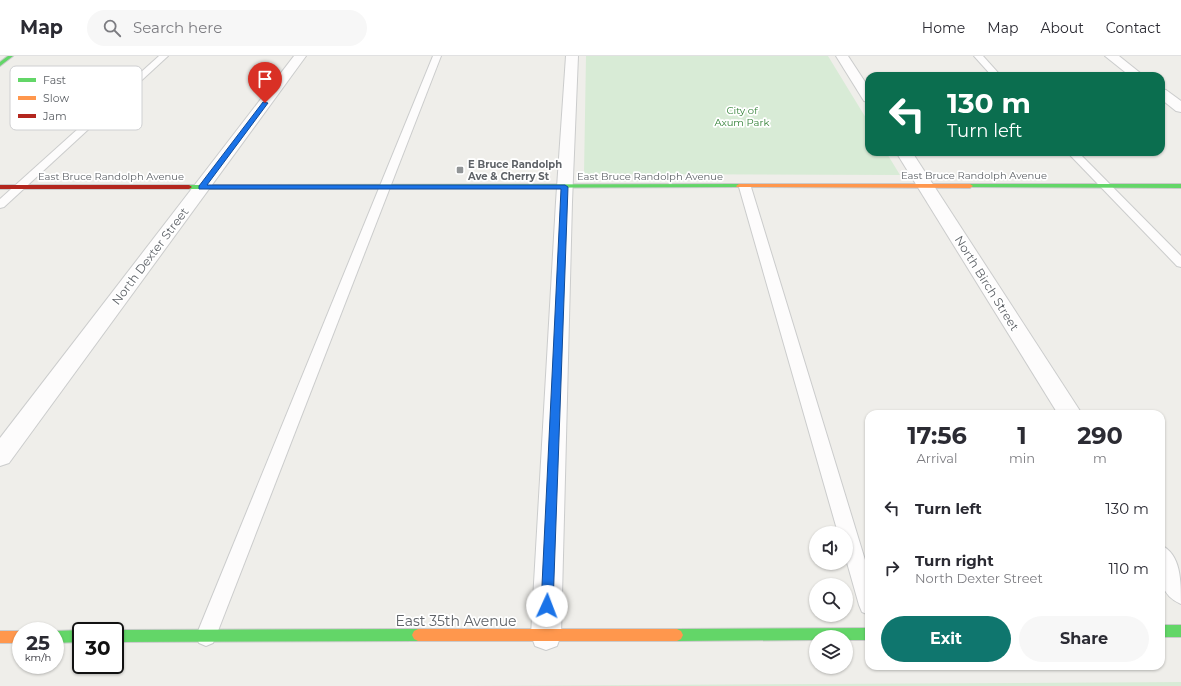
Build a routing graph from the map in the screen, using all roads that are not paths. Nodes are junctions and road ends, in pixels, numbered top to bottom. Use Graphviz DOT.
graph roads {
  1 [pos="11,56"];
  2 [pos="164,56"];
  3 [pos="300,56"];
  4 [pos="437,56"];
  5 [pos="572,56"];
  6 [pos="842,56"];
  7 [pos="978,56"];
  8 [pos="1111,56"];
  9 [pos="0,64"];
  10 [pos="993,72"];
  11 [pos="1133,72"];
  12 [pos="142,76"];
  13 [pos="865,92"];
  14 [pos="1165,96"];
  15 [pos="1181,108"];
  16 [pos="83,130"];
  17 [pos="907,156"];
  18 [pos="1076,156"];
  19 [pos="1106,186"];
  20 [pos="1181,186"];
  21 [pos="0,187"];
  22 [pos="20,187"];
  23 [pos="385,187"];
  24 [pos="565,187"];
  25 [pos="745,187"];
  26 [pos="926,187"];
  27 [pos="202,188"];
  28 [pos="0,205"];
  29 [pos="1181,263"];
  30 [pos="1067,410"];
  31 [pos="0,456"];
  32 [pos="1165,564"];
  33 [pos="1181,590"];
  34 [pos="865,592"];
  35 [pos="1181,631"];
  36 [pos="1165,632"];
  37 [pos="865,634"];
  38 [pos="546,635"];
  39 [pos="124,636"];
  40 [pos="206,636"];
  41 [pos="0,637"];
  42 [pos="12,637"];
  1 -- 9 [label="street"];
  2 -- 12 [label="lane"];
  3 -- 27 [label="street, North Dexter Street"];
  4 -- 23 [label="lane"];
  5 -- 24 [label="street"];
  6 -- 13 [label="street"];
  7 -- 10 [label="lane"];
  8 -- 11 [label="street"];
  14 -- 15 [label="street"];
  16 -- 22 [label="lane"];
  17 -- 26 [label="street, North Birch Street"];
  18 -- 19 [label="lane"];
  19 -- 20 [label="street, East Bruce Randolph Avenue"];
  19 -- 26 [label="street, East Bruce Randolph Avenue"];
  19 -- 29 [label="lane"];
  21 -- 22 [label="street, East Bruce Randolph Avenue"];
  22 -- 27 [label="street, East Bruce Randolph Avenue"];
  22 -- 28 [label="lane"];
  23 -- 24 [label="street, East Bruce Randolph Avenue"];
  23 -- 27 [label="street, East Bruce Randolph Avenue"];
  23 -- 40 [label="lane"];
  24 -- 25 [label="street, East Bruce Randolph Avenue"];
  24 -- 38 [label="street"];
  25 -- 26 [label="street, East Bruce Randolph Avenue"];
  25 -- 34 [label="lane"];
  26 -- 30 [label="street, North Birch Street"];
  27 -- 31 [label="street, North Dexter Street"];
  32 -- 33 [label="street"];
  35 -- 36 [label="street"];
  37 -- 38 [label="street, East 35th Avenue"];
  38 -- 40 [label="street, East 35th Avenue"];
  39 -- 40 [label="street, East 35th Avenue"];
  41 -- 42 [label="street"];
}
